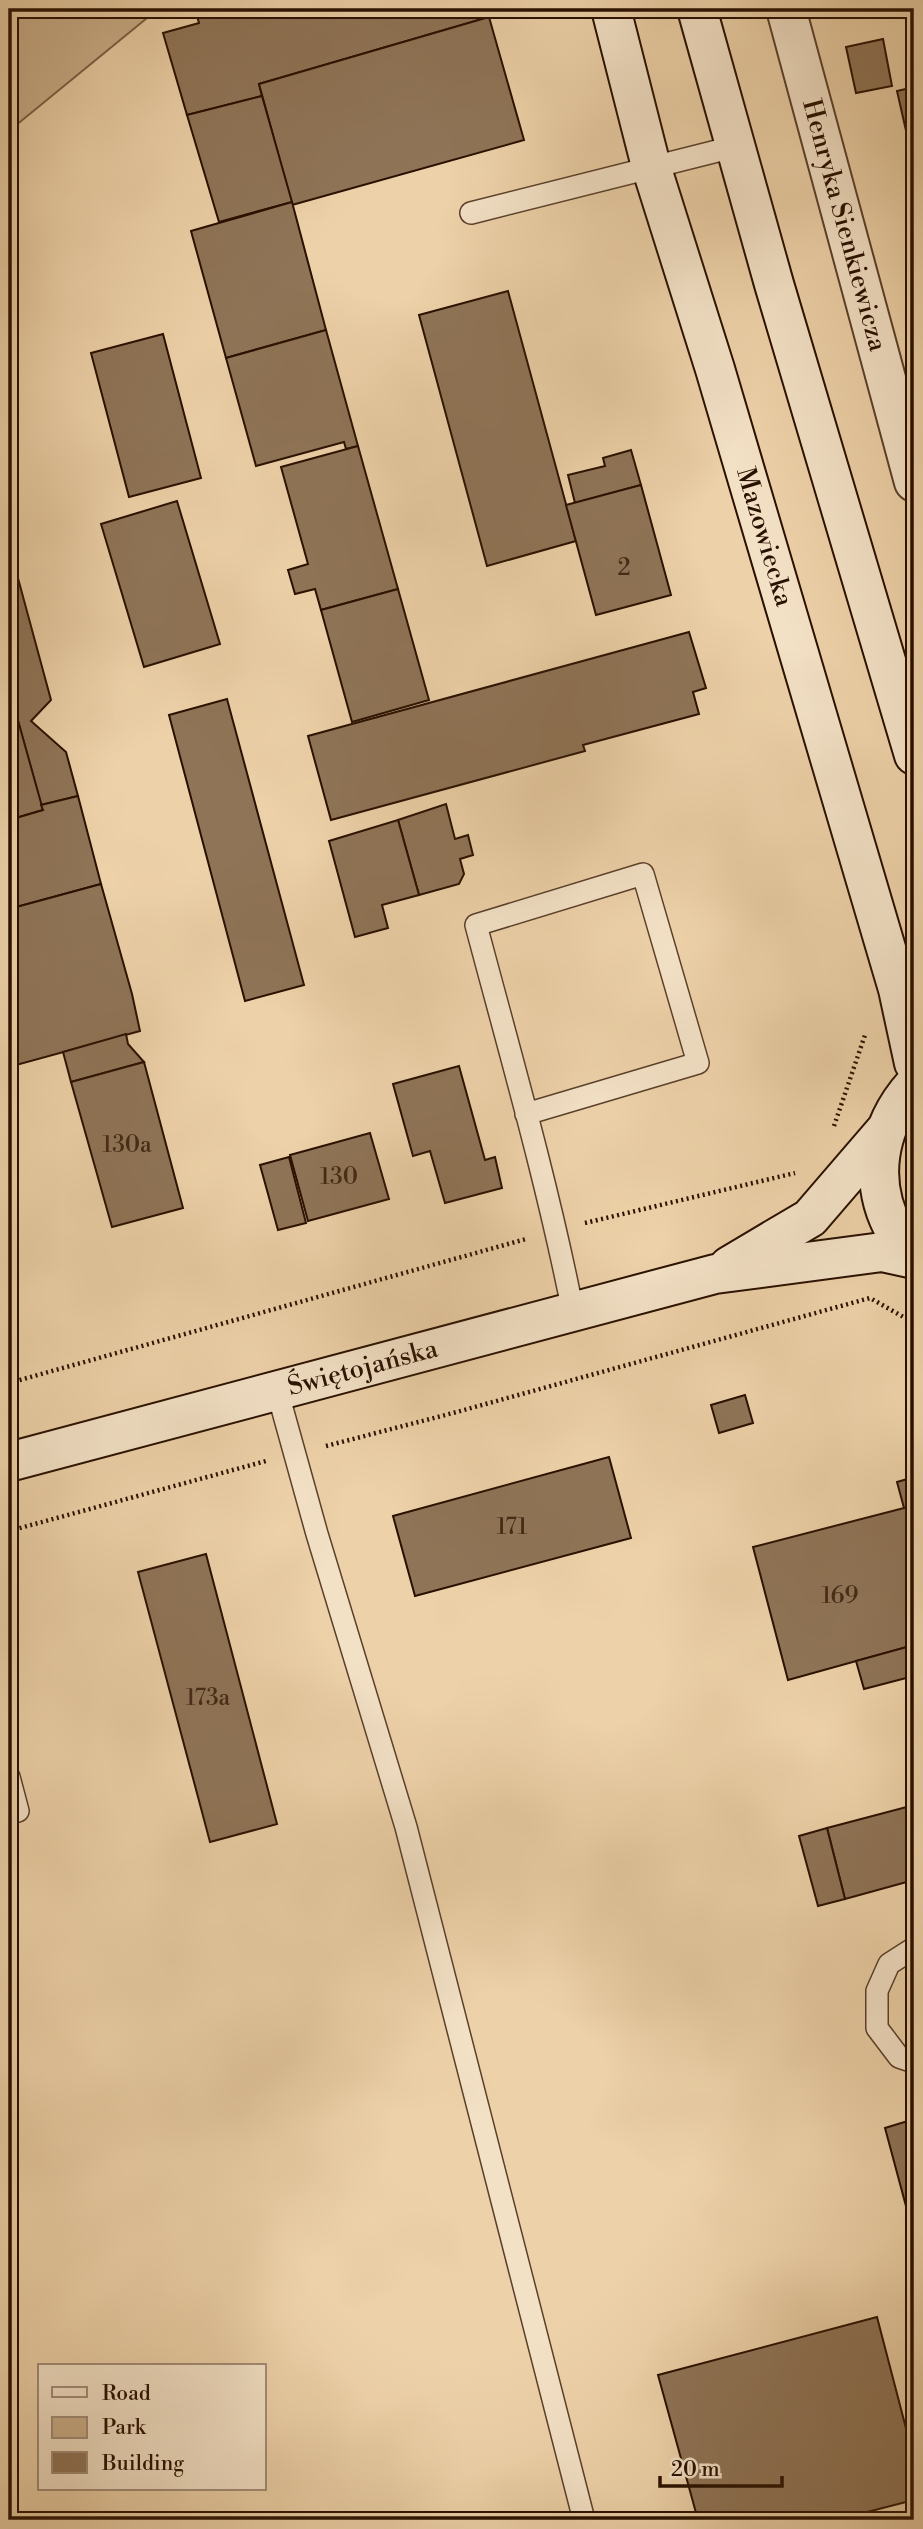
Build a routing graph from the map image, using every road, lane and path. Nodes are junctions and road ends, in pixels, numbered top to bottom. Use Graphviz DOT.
graph roads {
  1 [pos="611,9"];
  2 [pos="697,9"];
  3 [pos="786,9"];
  4 [pos="737,146"];
  5 [pos="651,166"];
  6 [pos="471,213"];
  7 [pos="914,482"];
  8 [pos="914,755"];
  9 [pos="867,1031"];
  10 [pos="914,1063"];
  11 [pos="914,1085"];
  12 [pos="526,1114"];
  13 [pos="884,1132"];
  14 [pos="831,1137"];
  15 [pos="803,1170"];
  16 [pos="557,1230"];
  17 [pos="914,1256"];
  18 [pos="715,1274"];
  19 [pos="573,1312"];
  20 [pos="914,1323"];
  21 [pos="9,1382"];
  22 [pos="277,1390"];
  23 [pos="296,1453"];
  24 [pos="9,1462"];
  25 [pos="9,1531"];
  26 [pos="9,1777"];
  27 [pos="9,1814"];
  28 [pos="914,1948"];
  29 [pos="914,2062"];
  30 [pos="584,2520"];
  1 -- 5 [label="main road, Mazowiecka"];
  2 -- 4 [label="main road"];
  3 -- 7 [label="main road, Henryka Sienkiewicza"];
  4 -- 5 [label="lane"];
  4 -- 8 [label="main road"];
  5 -- 6 [label="lane"];
  5 -- 10 [label="main road, Mazowiecka"];
  9 -- 14 [label="path"];
  11 -- 13 [label="main road"];
  12 -- 12 [label="lane"];
  12 -- 16 [label="lane"];
  13 -- 17 [label="main road"];
  13 -- 18 [label="main road, Świętojańska"];
  15 -- 16 [label="path"];
  16 -- 19 [label="lane"];
  16 -- 21 [label="path"];
  17 -- 18 [label="main road, Świętojańska"];
  18 -- 19 [label="main road, Świętojańska"];
  19 -- 22 [label="main road, Świętojańska"];
  20 -- 23 [label="path"];
  22 -- 23 [label="lane"];
  22 -- 24 [label="main road, Świętojańska"];
  23 -- 25 [label="path"];
  23 -- 30 [label="lane"];
  26 -- 27 [label="lane"];
  28 -- 29 [label="lane"];
}
